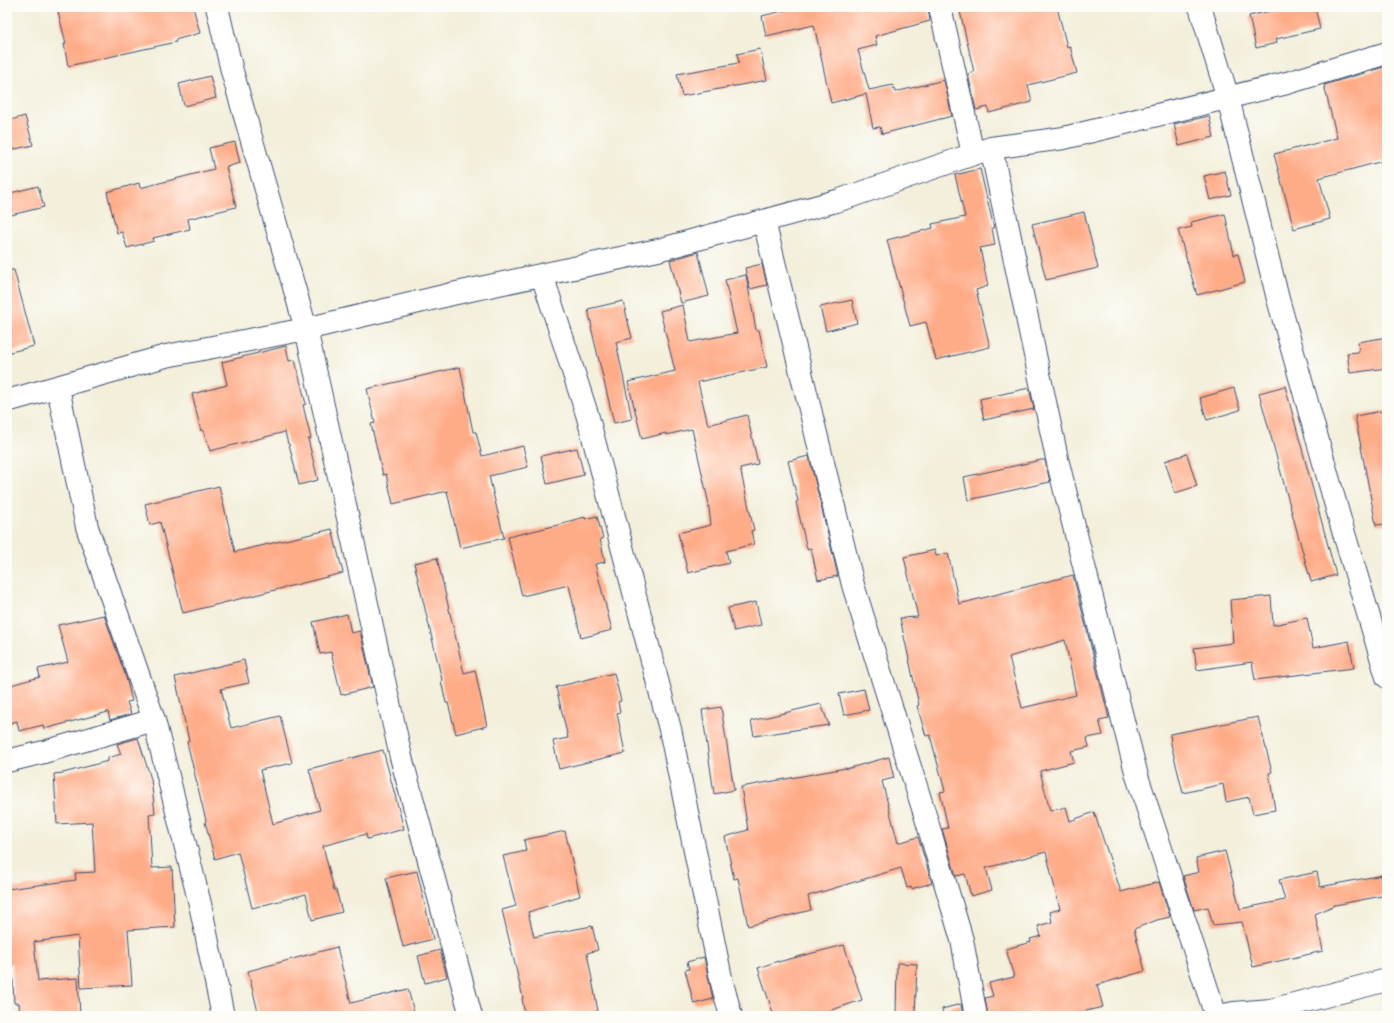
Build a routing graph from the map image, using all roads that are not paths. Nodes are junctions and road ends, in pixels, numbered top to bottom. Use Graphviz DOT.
graph roads {
  1 [pos="217,7"];
  2 [pos="940,7"];
  3 [pos="1200,7"];
  4 [pos="1387,53"];
  5 [pos="1228,98"];
  6 [pos="982,151"];
  7 [pos="764,221"];
  8 [pos="542,275"];
  9 [pos="306,329"];
  10 [pos="58,388"];
  11 [pos="7,401"];
  12 [pos="1387,677"];
  13 [pos="154,720"];
  14 [pos="7,761"];
  15 [pos="1387,980"];
  16 [pos="1226,1015"];
  17 [pos="223,1016"];
  18 [pos="471,1016"];
  19 [pos="731,1016"];
  20 [pos="976,1016"];
  1 -- 9 [label="street"];
  2 -- 6 [label="street"];
  3 -- 5 [label="street"];
  4 -- 5 [label="street"];
  5 -- 6 [label="street"];
  5 -- 12 [label="street"];
  6 -- 7 [label="street"];
  6 -- 16 [label="street"];
  7 -- 8 [label="street"];
  7 -- 20 [label="street"];
  8 -- 9 [label="street"];
  8 -- 19 [label="street"];
  9 -- 10 [label="street"];
  9 -- 18 [label="street"];
  10 -- 11 [label="street"];
  10 -- 13 [label="street"];
  13 -- 14 [label="street"];
  13 -- 17 [label="street"];
  15 -- 16 [label="street"];
}
